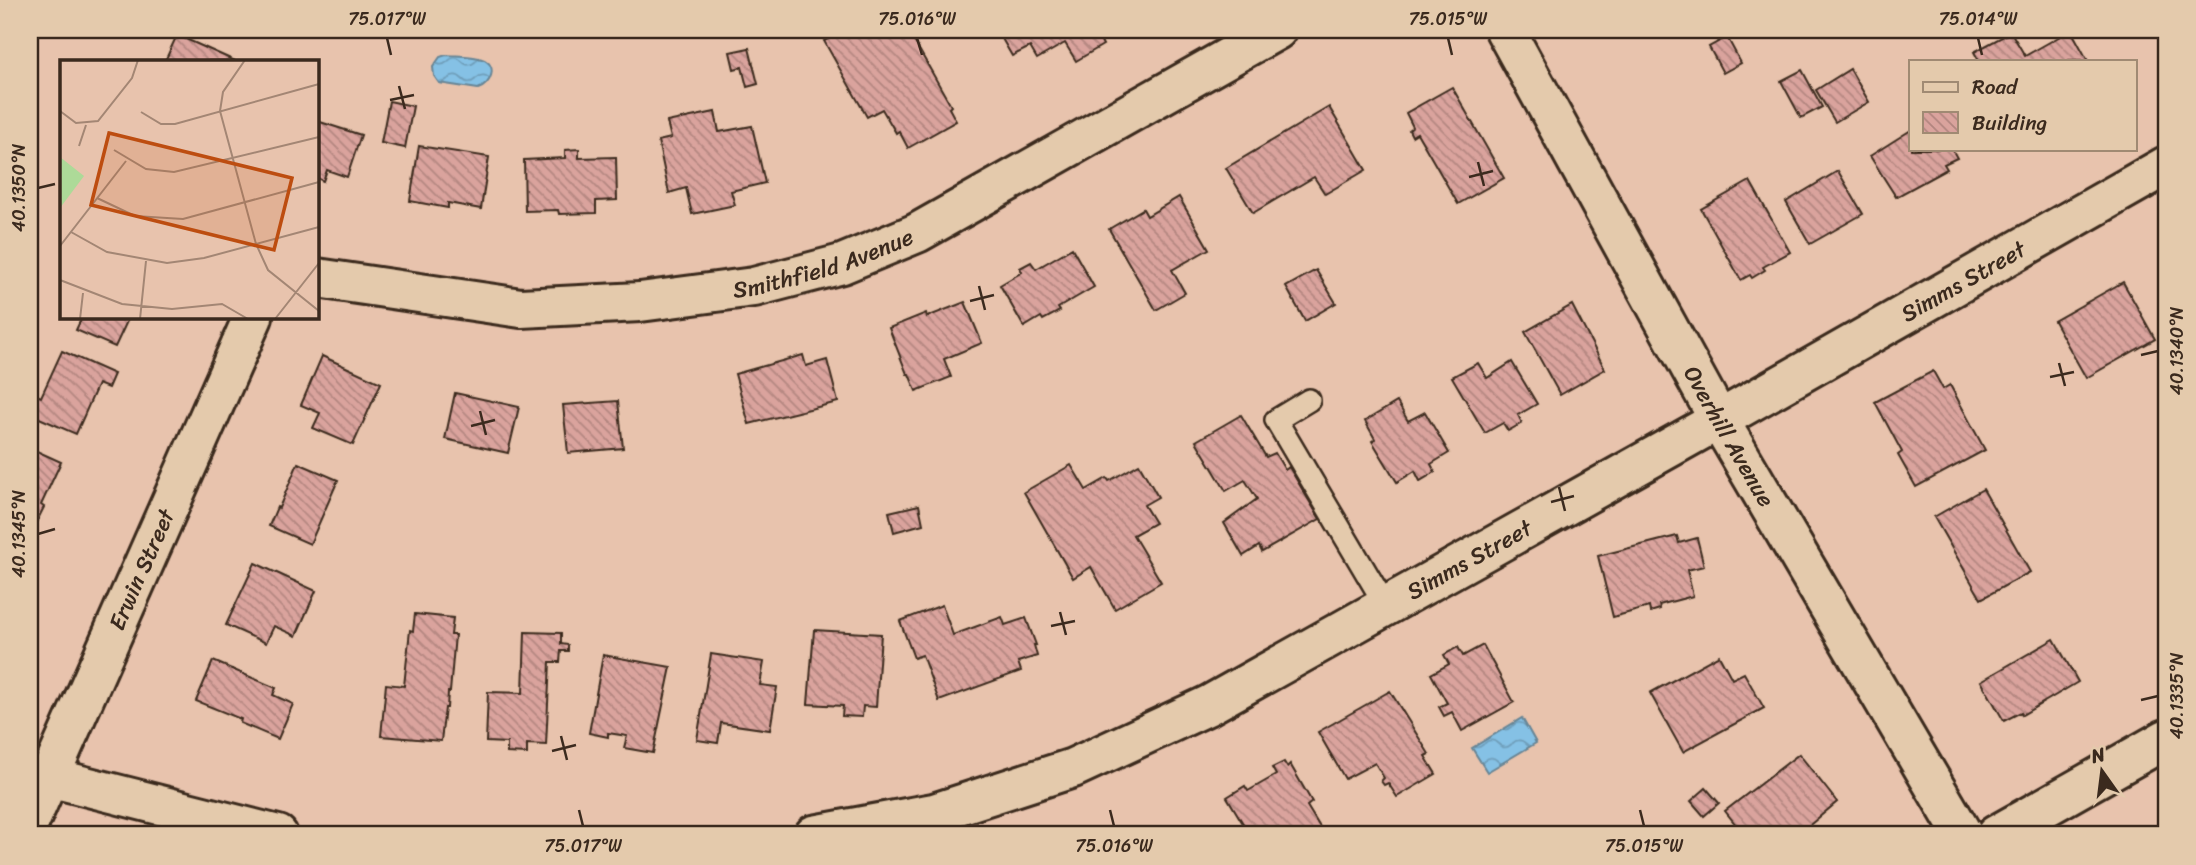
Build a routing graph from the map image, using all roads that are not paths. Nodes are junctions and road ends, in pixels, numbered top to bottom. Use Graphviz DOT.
graph roads {
  1 [pos="1277,30"];
  2 [pos="1505,30"];
  3 [pos="2166,166"];
  4 [pos="318,278"];
  5 [pos="253,318"];
  6 [pos="1309,400"];
  7 [pos="1719,420"];
  8 [pos="1387,606"];
  9 [pos="2166,739"];
  10 [pos="49,777"];
  11 [pos="30,821"];
  12 [pos="278,835"];
  13 [pos="814,835"];
  14 [pos="1963,835"];
  15 [pos="1996,835"];
  1 -- 4 [label="street, Smithfield Avenue"];
  2 -- 7 [label="street, Overhill Avenue"];
  3 -- 7 [label="street, Simms Street"];
  5 -- 10 [label="street, Erwin Street"];
  6 -- 8 [label="lane"];
  7 -- 8 [label="street, Simms Street"];
  7 -- 14 [label="street, Overhill Avenue"];
  8 -- 13 [label="street, Simms Street"];
  9 -- 15 [label="street"];
  10 -- 11 [label="street, Erwin Street"];
  10 -- 12 [label="street"];
}
